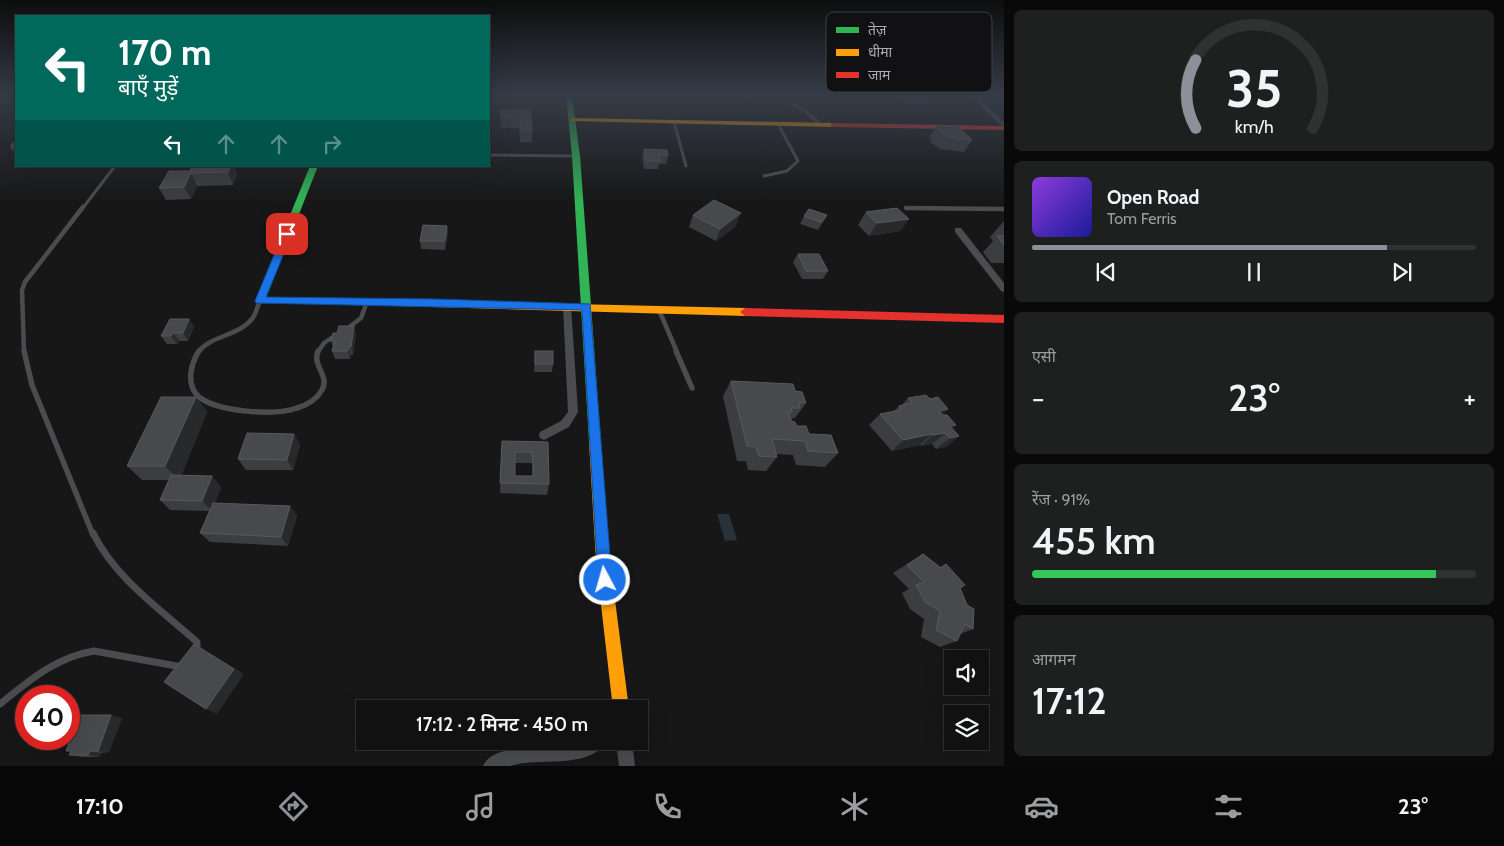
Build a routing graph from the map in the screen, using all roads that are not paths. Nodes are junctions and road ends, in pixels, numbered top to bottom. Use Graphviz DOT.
graph roads {
  1 [pos="574,131"];
  2 [pos="676,131"];
  3 [pos="782,131"];
  4 [pos="490,156"];
  5 [pos="576,156"];
  6 [pos="686,166"];
  7 [pos="115,167"];
  8 [pos="314,167"];
  9 [pos="764,176"];
  10 [pos="906,208"];
  11 [pos="1004,209"];
  12 [pos="958,230"];
  13 [pos="1004,289"];
  14 [pos="260,301"];
  15 [pos="367,302"];
  16 [pos="567,306"];
  17 [pos="586,307"];
  18 [pos="659,309"];
  19 [pos="1004,319"];
  20 [pos="692,388"];
  21 [pos="544,435"];
  22 [pos="194,657"];
  23 [pos="187,664"];
  24 [pos="620,700"];
  25 [pos="0,704"];
  26 [pos="588,750"];
  27 [pos="625,750"];
  28 [pos="491,766"];
  29 [pos="627,766"];
  1 -- 5 [label="street"];
  2 -- 6 [label="lane"];
  3 -- 9 [label="lane"];
  4 -- 5 [label="lane"];
  5 -- 17 [label="street"];
  7 -- 22 [label="lane"];
  8 -- 14 [label="street"];
  10 -- 11 [label="lane"];
  12 -- 13 [label="street"];
  14 -- 15 [label="street"];
  14 -- 15 [label="lane"];
  15 -- 16 [label="street"];
  16 -- 17 [label="street"];
  16 -- 21 [label="street"];
  17 -- 18 [label="street"];
  17 -- 24 [label="street"];
  18 -- 19 [label="street"];
  18 -- 20 [label="lane"];
  23 -- 25 [label="lane"];
  26 -- 28 [label="street"];
  27 -- 29 [label="street"];
}
